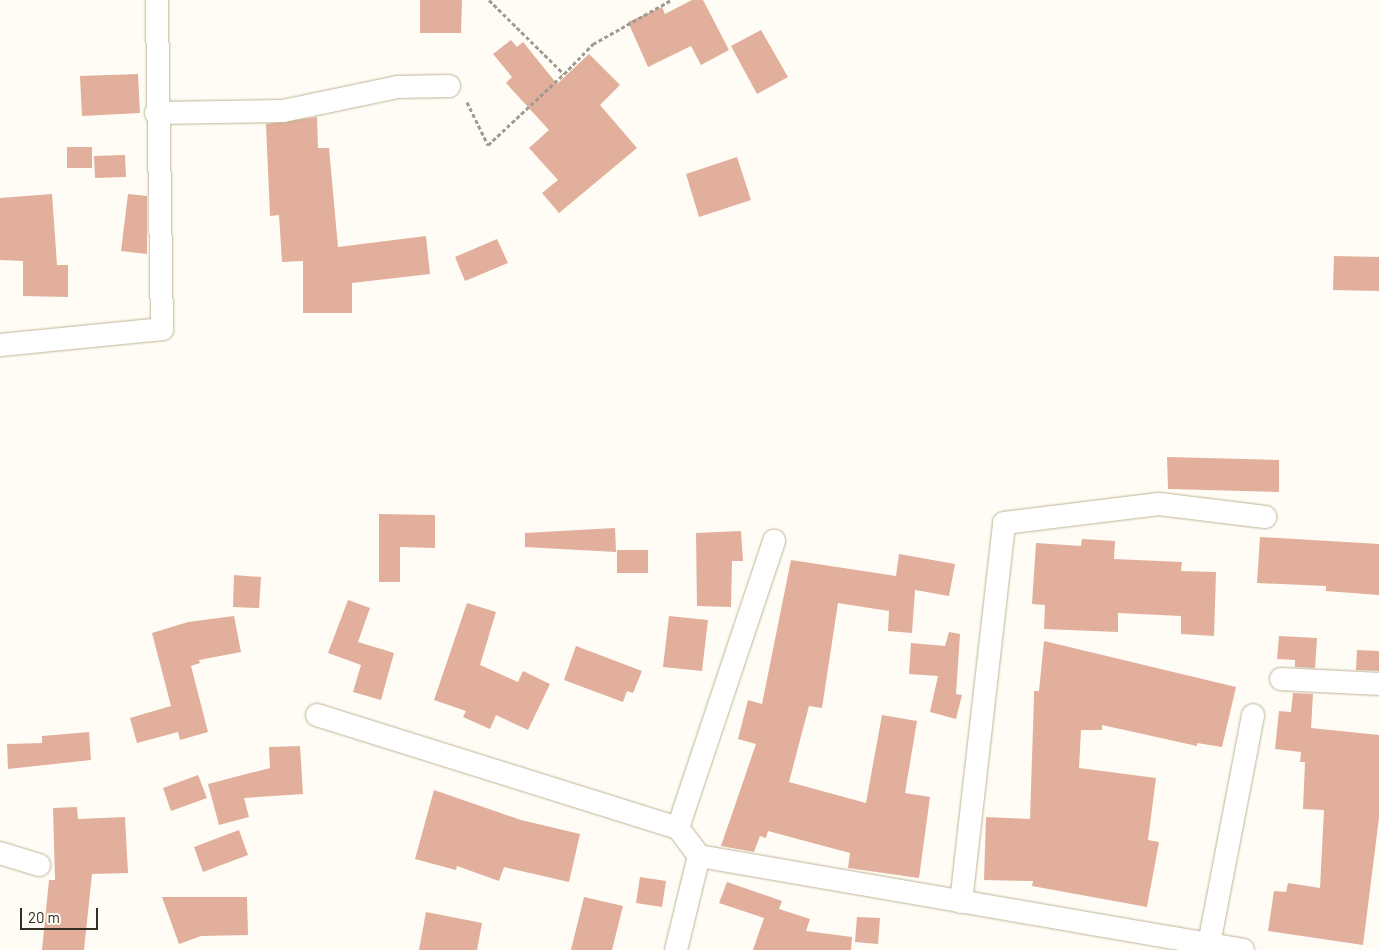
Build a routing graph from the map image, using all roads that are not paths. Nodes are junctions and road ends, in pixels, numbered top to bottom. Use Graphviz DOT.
graph roads {
  1 [pos="157,0"];
  2 [pos="450,86"];
  3 [pos="156,113"];
  4 [pos="0,345"];
  5 [pos="1265,517"];
  6 [pos="774,541"];
  7 [pos="1281,679"];
  8 [pos="1379,684"];
  9 [pos="317,715"];
  10 [pos="1253,715"];
  11 [pos="678,828"];
  12 [pos="0,853"];
  13 [pos="699,856"];
  14 [pos="38,864"];
  15 [pos="961,902"];
  16 [pos="1209,944"];
  17 [pos="676,950"];
  18 [pos="1243,950"];
  1 -- 3 [label="street"];
  2 -- 3 [label="street"];
  3 -- 4 [label="street"];
  5 -- 15 [label="street"];
  6 -- 11 [label="street"];
  7 -- 8 [label="street"];
  9 -- 11 [label="street"];
  10 -- 16 [label="street"];
  11 -- 13 [label="street"];
  12 -- 14 [label="street"];
  13 -- 15 [label="street"];
  13 -- 17 [label="street"];
  15 -- 16 [label="street"];
  16 -- 18 [label="street"];
}
